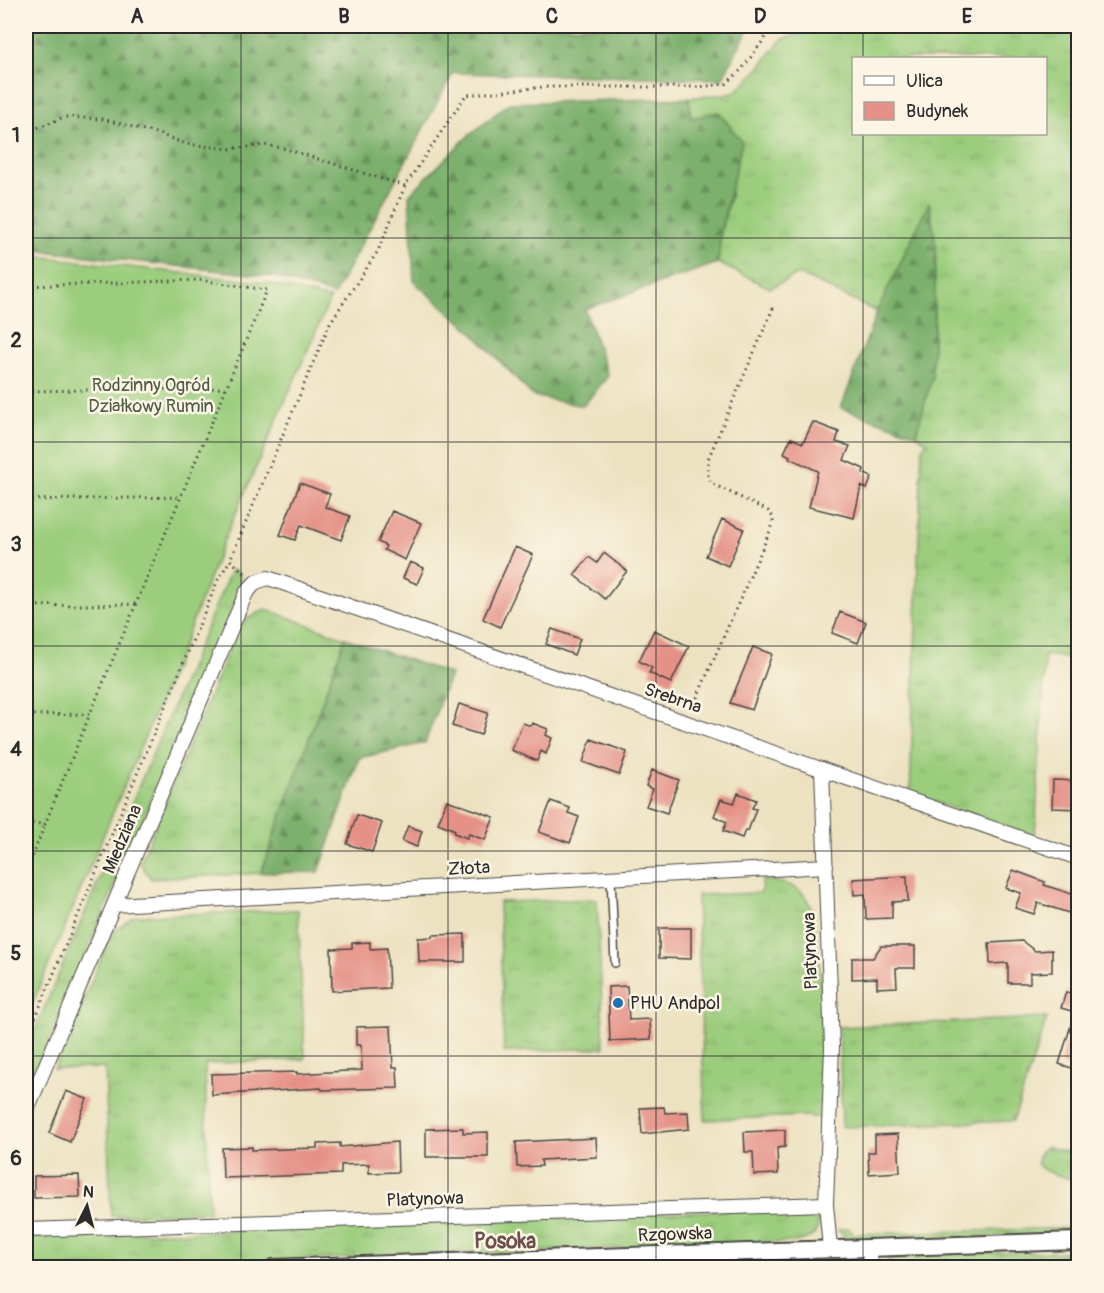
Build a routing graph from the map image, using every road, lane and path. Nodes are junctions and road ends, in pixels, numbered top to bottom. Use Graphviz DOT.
graph roads {
  1 [pos="793,26"];
  2 [pos="26,129"];
  3 [pos="405,186"];
  4 [pos="28,286"];
  5 [pos="26,295"];
  6 [pos="774,306"];
  7 [pos="227,388"];
  8 [pos="26,391"];
  9 [pos="181,497"];
  10 [pos="26,500"];
  11 [pos="230,560"];
  12 [pos="256,582"];
  13 [pos="137,604"];
  14 [pos="26,606"];
  15 [pos="90,714"];
  16 [pos="26,715"];
  17 [pos="687,722"];
  18 [pos="822,769"];
  19 [pos="26,824"];
  20 [pos="45,825"];
  21 [pos="1078,858"];
  22 [pos="826,867"];
  23 [pos="26,873"];
  24 [pos="611,878"];
  25 [pos="114,905"];
  26 [pos="615,963"];
  27 [pos="26,1040"];
  28 [pos="26,1112"];
  29 [pos="826,1204"];
  30 [pos="26,1230"];
  31 [pos="1078,1241"];
  32 [pos="870,1248"];
  33 [pos="830,1249"];
  34 [pos="504,1263"];
  35 [pos="875,1267"];
  36 [pos="273,1268"];
  37 [pos="901,1268"];
  1 -- 3 [label="path"];
  2 -- 3 [label="path"];
  3 -- 11 [label="path"];
  4 -- 5 [label="path"];
  4 -- 7 [label="path"];
  6 -- 17 [label="path"];
  7 -- 8 [label="path"];
  7 -- 9 [label="path"];
  9 -- 10 [label="path"];
  9 -- 13 [label="path"];
  11 -- 12 [label="path"];
  11 -- 27 [label="path"];
  12 -- 17 [label="street, Srebrna"];
  12 -- 25 [label="street, Miedziana"];
  13 -- 14 [label="path"];
  13 -- 15 [label="path"];
  15 -- 16 [label="path"];
  15 -- 20 [label="path"];
  17 -- 18 [label="street, Srebrna"];
  18 -- 21 [label="street, Srebrna"];
  18 -- 22 [label="street, Platynowa"];
  19 -- 20 [label="path"];
  20 -- 23 [label="path"];
  22 -- 24 [label="street, Złota"];
  22 -- 29 [label="street, Platynowa"];
  24 -- 25 [label="street, Złota"];
  24 -- 26 [label="lane"];
  25 -- 28 [label="street, Miedziana"];
  29 -- 30 [label="street, Platynowa"];
  29 -- 33 [label="street, Platynowa"];
  31 -- 32 [label="street, Rzgowska"];
  32 -- 33 [label="street, Rzgowska"];
  32 -- 35 [label="street"];
  33 -- 34 [label="street, Rzgowska"];
  34 -- 36 [label="street, Rzgowska"];
  35 -- 37 [label="path"];
}
